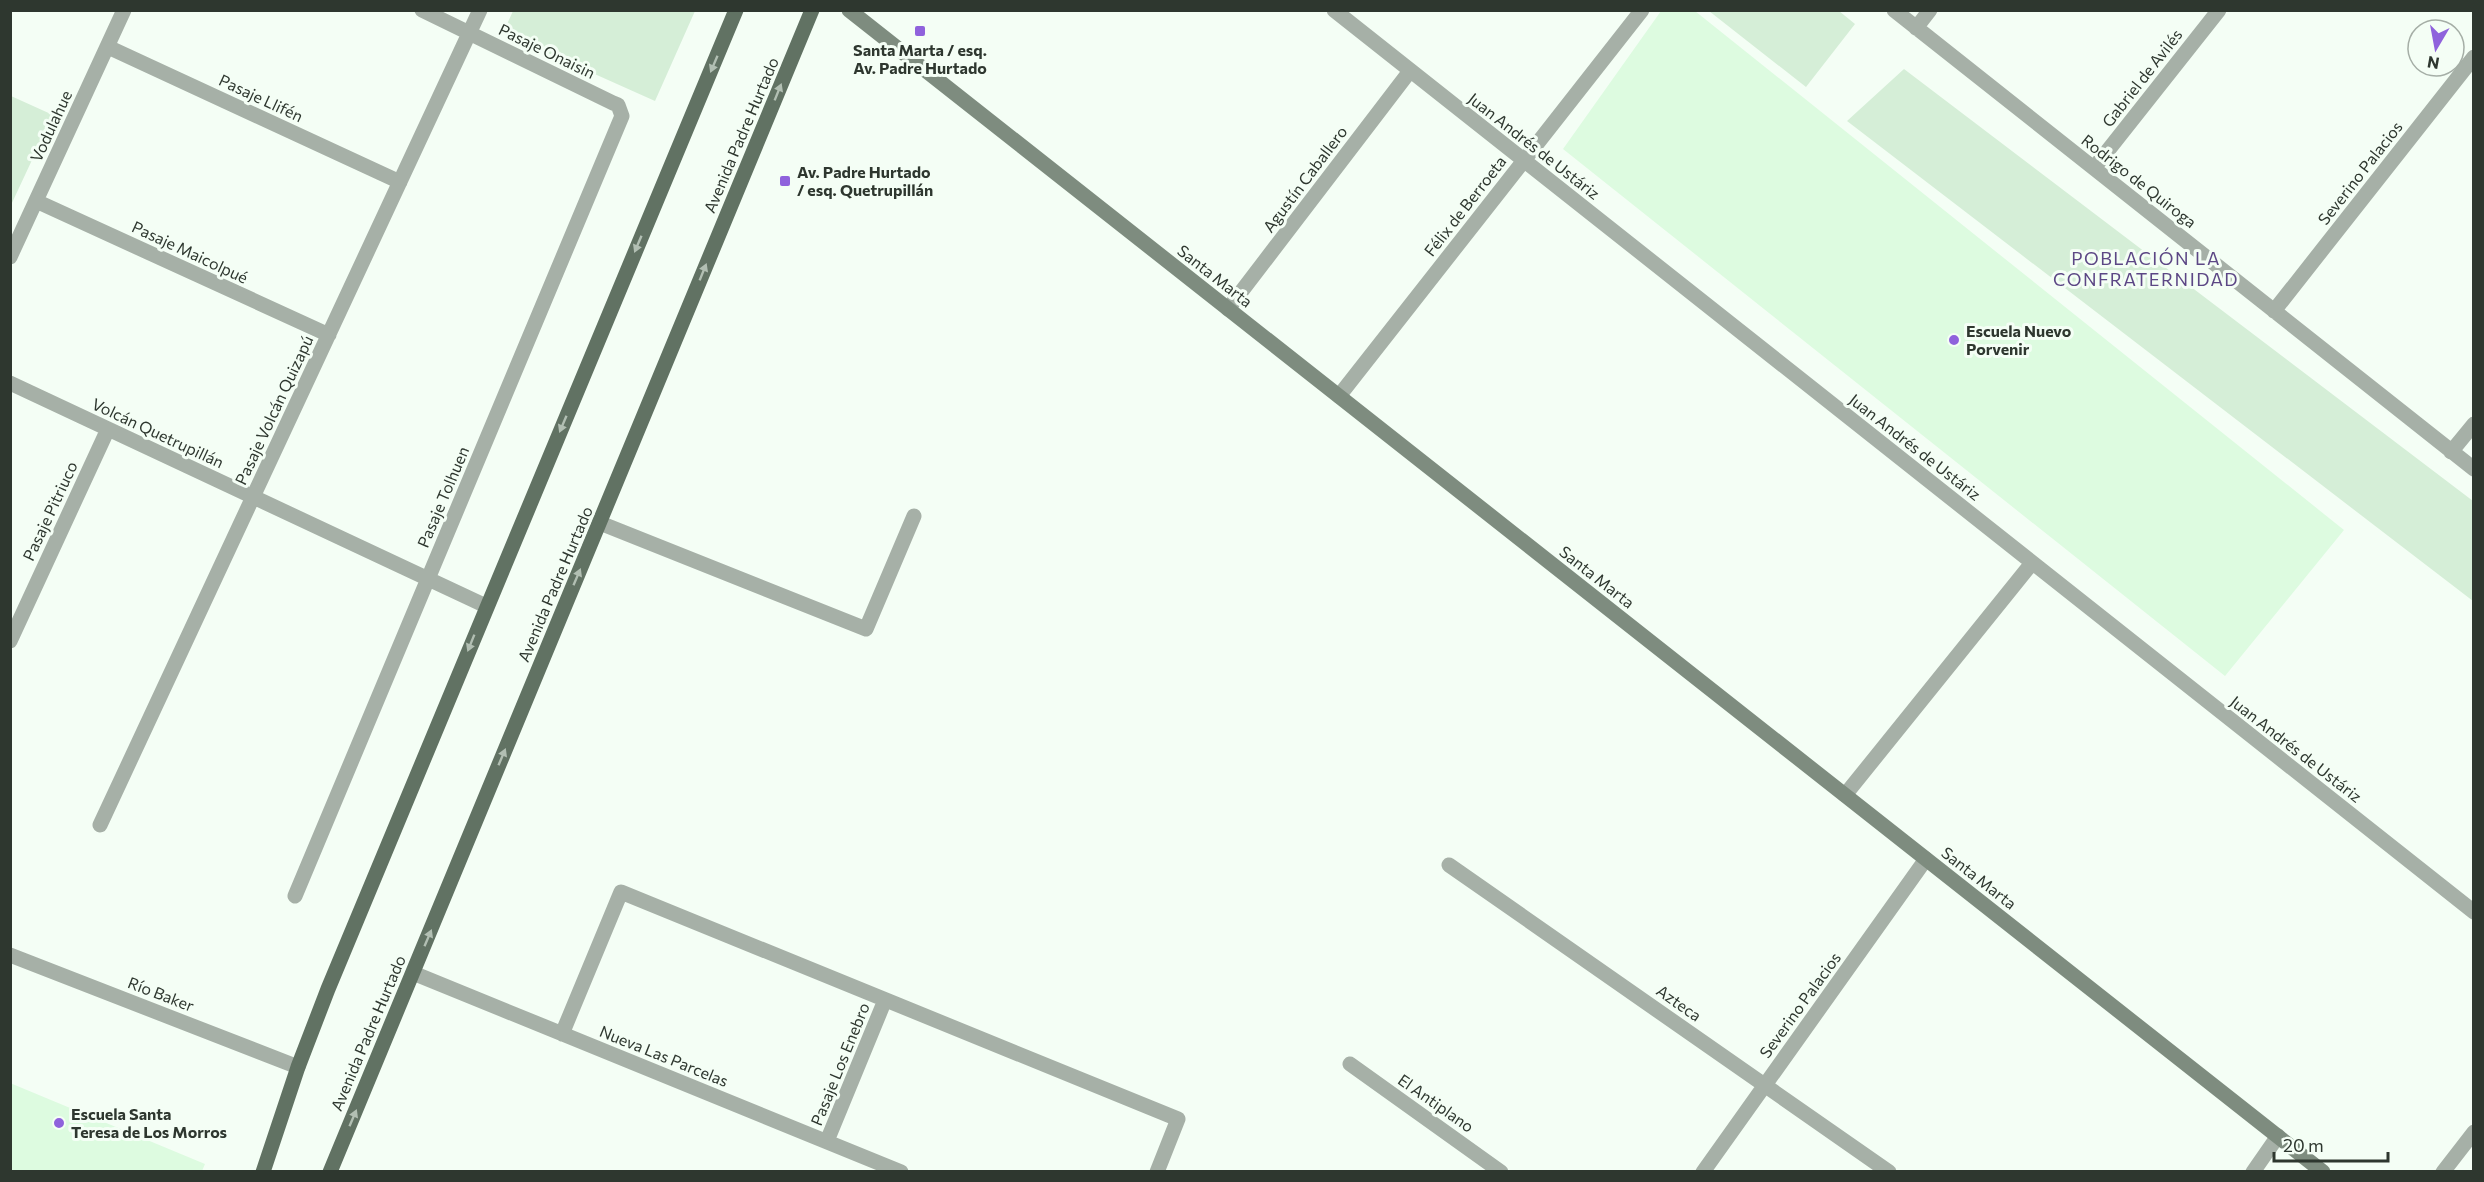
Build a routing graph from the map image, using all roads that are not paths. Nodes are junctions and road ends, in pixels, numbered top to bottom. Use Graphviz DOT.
graph roads {
  1 [pos="124,10"];
  2 [pos="422,10"];
  3 [pos="480,10"];
  4 [pos="736,10"];
  5 [pos="812,10"];
  6 [pos="849,10"];
  7 [pos="1642,10"];
  8 [pos="1894,10"];
  9 [pos="1930,10"];
  10 [pos="2219,10"];
  11 [pos="1344,14"];
  12 [pos="1916,28"];
  13 [pos="469,33"];
  14 [pos="108,47"];
  15 [pos="2474,57"];
  16 [pos="1410,71"];
  17 [pos="621,111"];
  18 [pos="1524,161"];
  19 [pos="2094,168"];
  20 [pos="400,182"];
  21 [pos="36,201"];
  22 [pos="10,257"];
  23 [pos="1228,309"];
  24 [pos="2274,311"];
  25 [pos="329,335"];
  26 [pos="10,383"];
  27 [pos="1339,396"];
  28 [pos="2474,424"];
  29 [pos="108,429"];
  30 [pos="2451,452"];
  31 [pos="2474,469"];
  32 [pos="253,497"];
  33 [pos="914,516"];
  34 [pos="600,523"];
  35 [pos="2032,563"];
  36 [pos="428,578"];
  37 [pos="486,606"];
  38 [pos="10,641"];
  39 [pos="1845,795"];
  40 [pos="100,825"];
  41 [pos="1926,859"];
  42 [pos="1449,865"];
  43 [pos="295,896"];
  44 [pos="2474,912"];
  45 [pos="10,955"];
  46 [pos="413,973"];
  47 [pos="885,1000"];
  48 [pos="562,1034"];
  49 [pos="1350,1064"];
  50 [pos="298,1067"];
  51 [pos="1765,1085"];
  52 [pos="2474,1132"];
  53 [pos="2278,1136"];
  54 [pos="827,1142"];
  55 [pos="263,1172"];
  56 [pos="330,1172"];
  57 [pos="901,1172"];
  58 [pos="1157,1172"];
  59 [pos="1501,1172"];
  60 [pos="1703,1172"];
  61 [pos="1889,1172"];
  62 [pos="2253,1172"];
  63 [pos="2323,1172"];
  64 [pos="2443,1172"];
  1 -- 14 [label="street, Vodulahue"];
  2 -- 13 [label="street, Pasaje Onaisin"];
  3 -- 13 [label="street, Pasaje Volcán Quizapú"];
  4 -- 37 [label="main road, one-way"];
  34 -- 5 [label="main road, Avenida Padre Hurtado, one-way"];
  6 -- 23 [label="street, Santa Marta"];
  7 -- 18 [label="street, Félix de Berroeta"];
  8 -- 12 [label="street, Rodrigo de Quiroga"];
  9 -- 12 [label="street"];
  10 -- 19 [label="street, Gabriel de Avilés"];
  11 -- 16 [label="street, Juan Andrés de Ustáriz"];
  12 -- 19 [label="street, Rodrigo de Quiroga"];
  13 -- 17 [label="street, Pasaje Onaisin"];
  13 -- 20 [label="street, Pasaje Volcán Quizapú"];
  14 -- 20 [label="street, Pasaje Llifén"];
  14 -- 21 [label="street, Vodulahue"];
  15 -- 24 [label="street, Severino Palacios"];
  16 -- 18 [label="street, Juan Andrés de Ustáriz"];
  16 -- 23 [label="street, Agustín Caballero"];
  17 -- 36 [label="street, Pasaje Tolhuen"];
  18 -- 27 [label="street, Félix de Berroeta"];
  18 -- 35 [label="street, Juan Andrés de Ustáriz"];
  19 -- 24 [label="street, Rodrigo de Quiroga"];
  20 -- 25 [label="street, Pasaje Volcán Quizapú"];
  21 -- 22 [label="street, Vodulahue"];
  21 -- 25 [label="street, Pasaje Maicolpué"];
  23 -- 27 [label="street, Santa Marta"];
  24 -- 30 [label="street, Rodrigo de Quiroga"];
  25 -- 32 [label="street, Pasaje Volcán Quizapú"];
  26 -- 29 [label="street, Volcán Quetrupillán"];
  27 -- 39 [label="street, Santa Marta"];
  28 -- 30 [label="street"];
  29 -- 32 [label="street, Volcán Quetrupillán"];
  29 -- 38 [label="street, Pasaje Pitriuco"];
  30 -- 31 [label="street, Rodrigo de Quiroga"];
  32 -- 36 [label="street, Volcán Quetrupillán"];
  32 -- 40 [label="street, Pasaje Volcán Quizapú"];
  33 -- 34 [label="street"];
  46 -- 34 [label="main road, Avenida Padre Hurtado, one-way"];
  35 -- 39 [label="street"];
  35 -- 44 [label="street, Juan Andrés de Ustáriz"];
  36 -- 37 [label="street, Volcán Quetrupillán"];
  36 -- 43 [label="street, Pasaje Tolhuen"];
  37 -- 50 [label="main road, one-way"];
  39 -- 41 [label="street, Santa Marta"];
  41 -- 51 [label="street, Severino Palacios"];
  41 -- 53 [label="street, Santa Marta"];
  42 -- 51 [label="street, Azteca"];
  45 -- 50 [label="street, Río Baker"];
  46 -- 48 [label="street, Nueva Las Parcelas"];
  56 -- 46 [label="main road, Avenida Padre Hurtado, one-way"];
  47 -- 48 [label="street"];
  47 -- 54 [label="street, Pasaje Los Enebro"];
  47 -- 58 [label="street"];
  48 -- 54 [label="street, Nueva Las Parcelas"];
  49 -- 59 [label="street, El Antiplano"];
  50 -- 55 [label="main road"];
  51 -- 60 [label="street, Severino Palacios"];
  51 -- 61 [label="street, Azteca"];
  52 -- 64 [label="street"];
  53 -- 62 [label="street"];
  53 -- 63 [label="street, Santa Marta"];
  54 -- 57 [label="street, Nueva Las Parcelas"];
}
